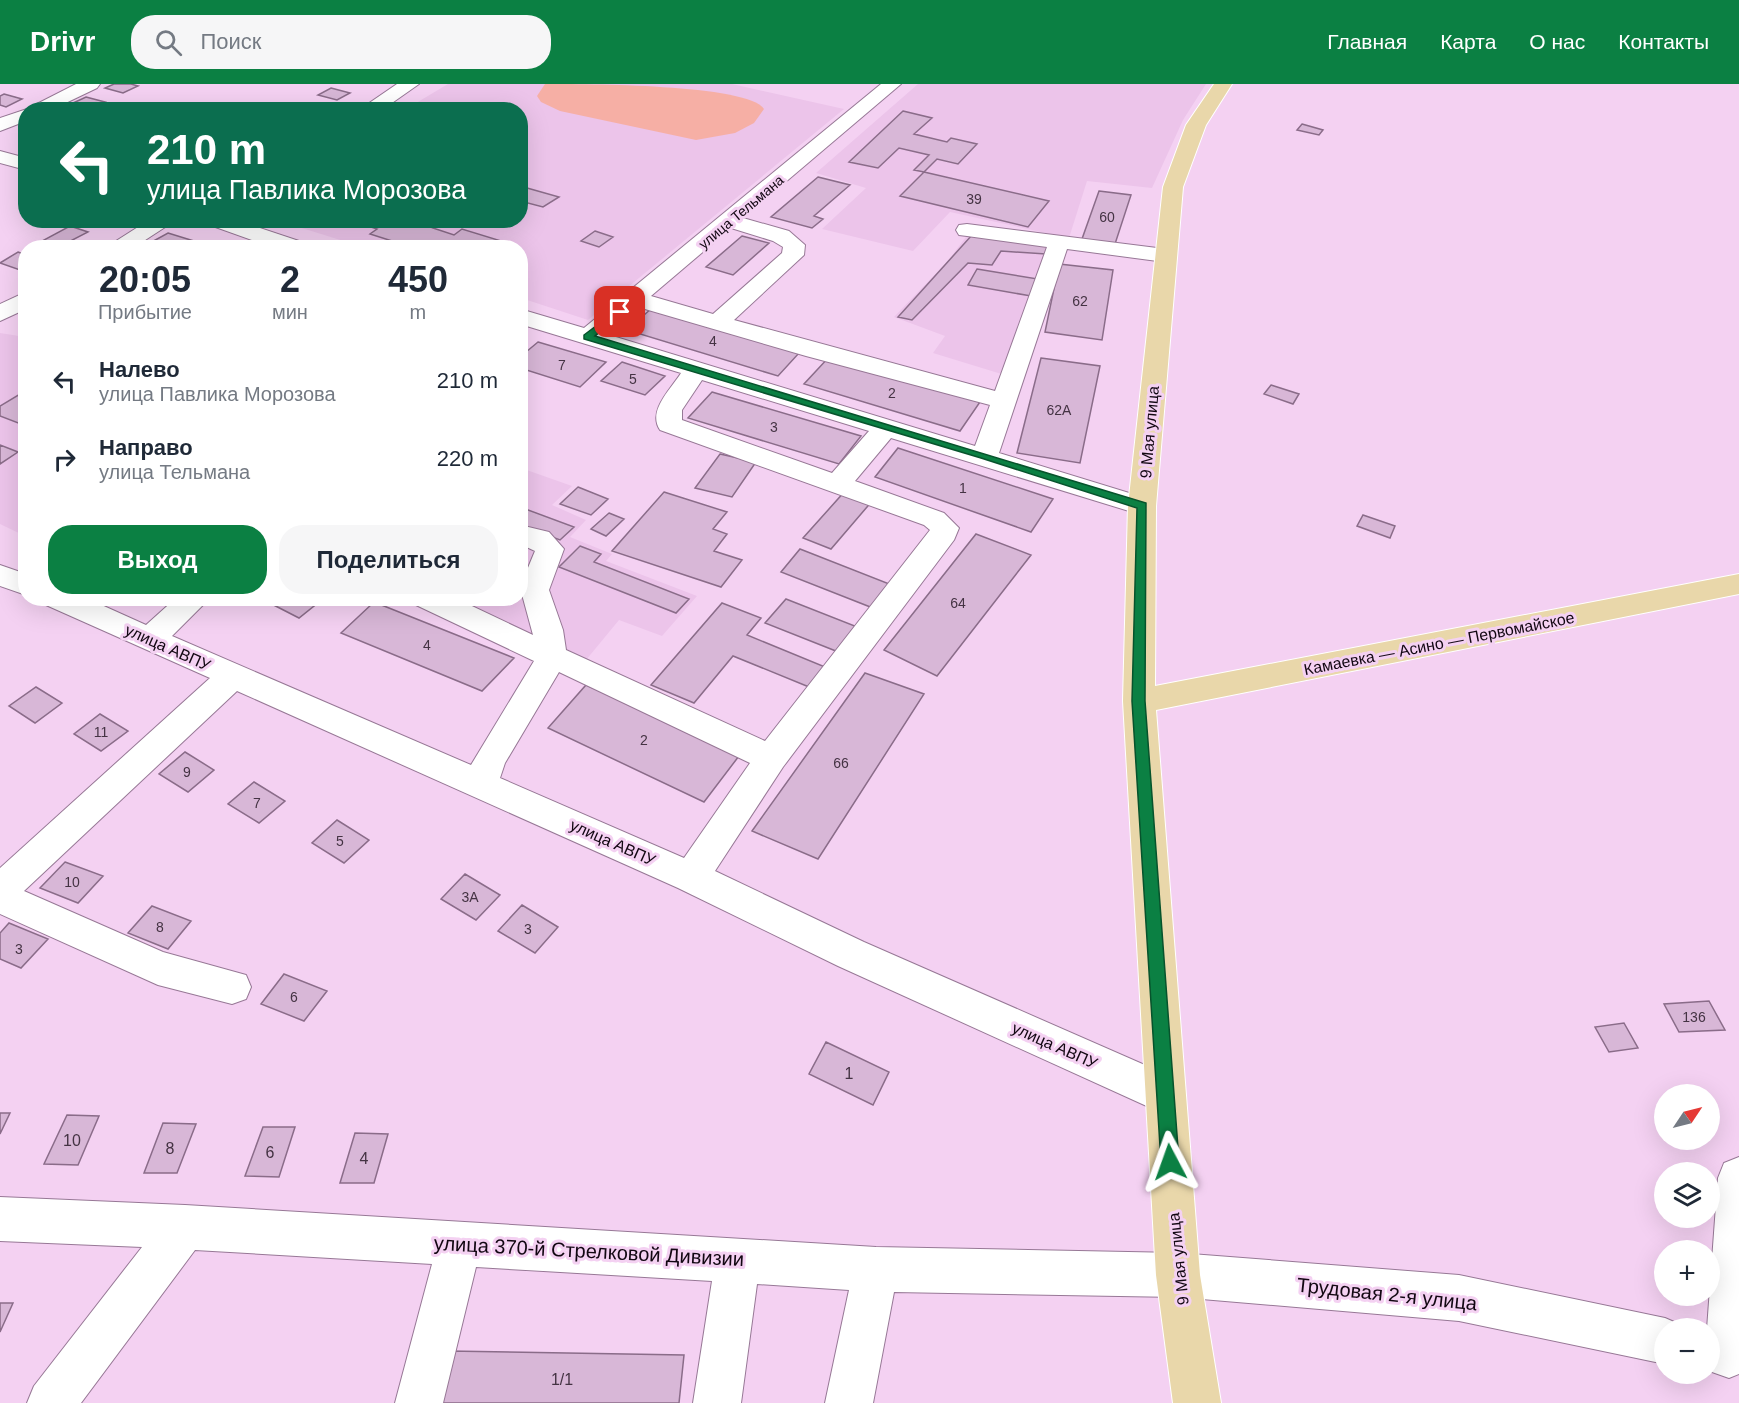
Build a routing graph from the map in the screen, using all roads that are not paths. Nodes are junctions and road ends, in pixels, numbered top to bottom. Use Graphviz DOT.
graph roads {
  1 [pos="91,84"];
  2 [pos="410,84"];
  3 [pos="892,84"];
  4 [pos="1223,84"];
  5 [pos="52,102"];
  6 [pos="381,102"];
  7 [pos="18,117"];
  8 [pos="0,125"];
  9 [pos="0,157"];
  10 [pos="18,162"];
  11 [pos="729,221"];
  12 [pos="152,228"];
  13 [pos="238,228"];
  14 [pos="967,230"];
  15 [pos="131,240"];
  16 [pos="273,240"];
  17 [pos="1059,242"];
  18 [pos="1165,255"];
  19 [pos="636,299"];
  20 [pos="18,304"];
  21 [pos="0,314"];
  22 [pos="531,319"];
  23 [pos="717,323"];
  24 [pos="588,337"];
  25 [pos="696,370"];
  26 [pos="797,372"];
  27 [pos="1004,401"];
  28 [pos="886,427"];
  29 [pos="985,456"];
  30 [pos="837,485"];
  31 [pos="1142,506"];
  32 [pos="528,536"];
  33 [pos="0,575"];
  34 [pos="18,582"];
  35 [pos="1739,584"];
  36 [pos="75,606"];
  37 [pos="186,606"];
  38 [pos="444,606"];
  39 [pos="149,639"];
  40 [pos="552,657"];
  41 [pos="233,676"];
  42 [pos="1139,701"];
  43 [pos="771,758"];
  44 [pos="481,784"];
  45 [pos="691,877"];
  46 [pos="0,891"];
  47 [pos="0,897"];
  48 [pos="232,987"];
  49 [pos="1166,1094"];
  50 [pos="1739,1178"];
  51 [pos="0,1219"];
  52 [pos="185,1227"];
  53 [pos="459,1244"];
  54 [pos="738,1261"];
  55 [pos="876,1269"];
  56 [pos="1178,1275"];
  57 [pos="1654,1339"];
  58 [pos="1726,1354"];
  59 [pos="51,1403"];
  60 [pos="419,1403"];
  61 [pos="717,1403"];
  62 [pos="849,1403"];
  63 [pos="1197,1403"];
  1 -- 5 [label="street"];
  2 -- 6 [label="street"];
  3 -- 11 [label="street, улица Тельмана"];
  4 -- 18 [label="main road, 9 Мая улица"];
  7 -- 8 [label="street"];
  9 -- 10 [label="street"];
  11 -- 19 [label="street, улица Тельмана"];
  11 -- 23 [label="street"];
  12 -- 15 [label="street"];
  13 -- 16 [label="street"];
  14 -- 17 [label="street"];
  17 -- 18 [label="street"];
  17 -- 27 [label="street"];
  18 -- 31 [label="main road, 9 Мая улица"];
  19 -- 23 [label="street"];
  19 -- 24 [label="street, улица Тельмана"];
  20 -- 21 [label="street"];
  22 -- 24 [label="street"];
  23 -- 26 [label="street"];
  24 -- 25 [label="street"];
  25 -- 26 [label="street"];
  25 -- 30 [label="street"];
  26 -- 27 [label="street"];
  26 -- 28 [label="street"];
  27 -- 29 [label="street"];
  28 -- 29 [label="street"];
  28 -- 30 [label="street"];
  29 -- 31 [label="street"];
  30 -- 43 [label="street"];
  31 -- 42 [label="main road, 9 Мая улица"];
  32 -- 40 [label="street"];
  33 -- 34 [label="street"];
  35 -- 42 [label="main road, Камаевка — Асино — Первомайское"];
  36 -- 39 [label="street, улица АВПУ"];
  37 -- 39 [label="street"];
  38 -- 40 [label="street"];
  39 -- 41 [label="street, улица АВПУ"];
  40 -- 43 [label="street"];
  40 -- 44 [label="street"];
  41 -- 44 [label="street, улица АВПУ"];
  41 -- 46 [label="street"];
  42 -- 49 [label="main road, 9 Мая улица"];
  43 -- 45 [label="street"];
  44 -- 45 [label="street, улица АВПУ"];
  45 -- 49 [label="street, улица АВПУ"];
  47 -- 48 [label="street"];
  49 -- 56 [label="main road, 9 Мая улица"];
  50 -- 58 [label="street"];
  51 -- 52 [label="street, улица 370-й Стрелковой Дивизии"];
  52 -- 53 [label="street, улица 370-й Стрелковой Дивизии"];
  52 -- 59 [label="street"];
  53 -- 54 [label="street, улица 370-й Стрелковой Дивизии"];
  53 -- 60 [label="street"];
  54 -- 55 [label="street, улица 370-й Стрелковой Дивизии"];
  54 -- 61 [label="street"];
  55 -- 56 [label="street, улица 370-й Стрелковой Дивизии"];
  55 -- 62 [label="street"];
  56 -- 57 [label="street, Трудовая 2-я улица"];
  56 -- 63 [label="main road, 9 Мая улица"];
}
